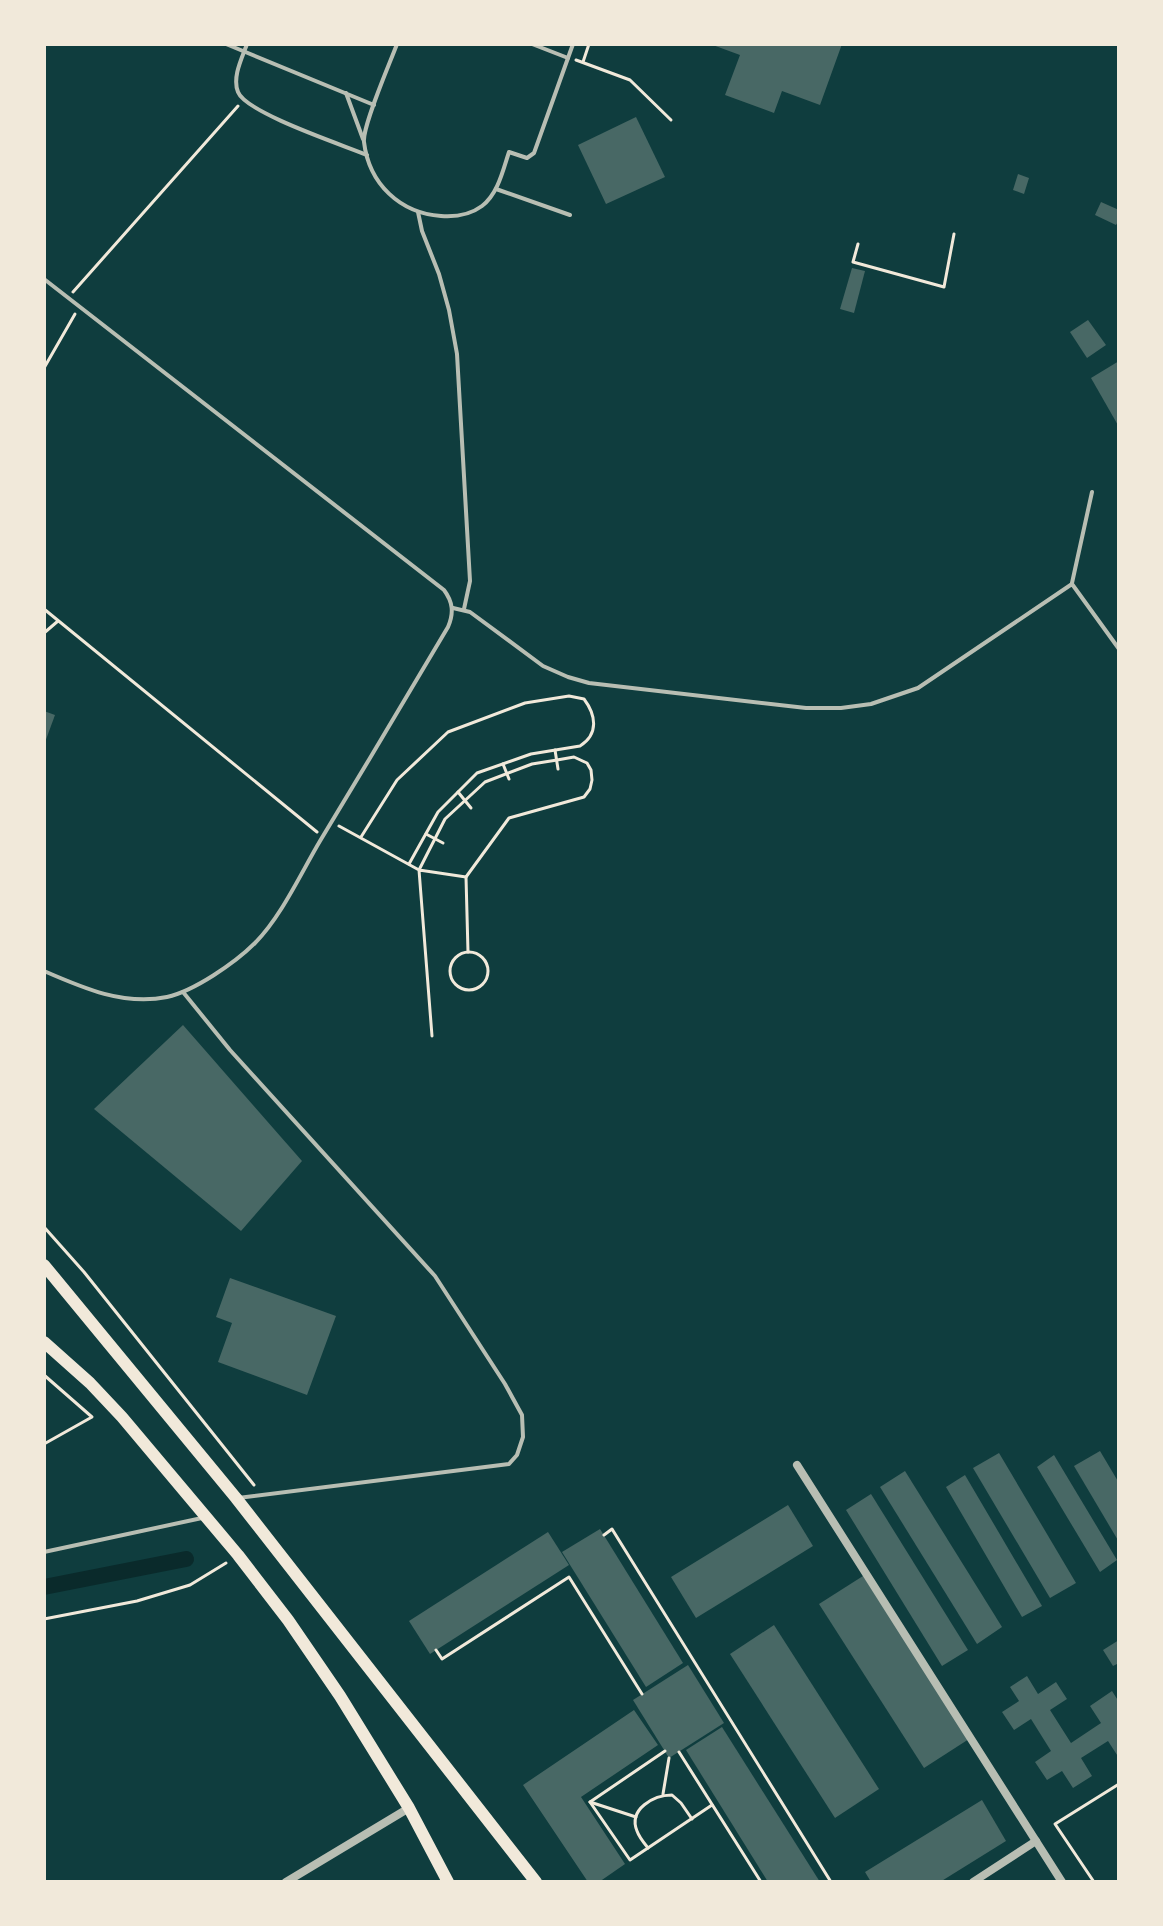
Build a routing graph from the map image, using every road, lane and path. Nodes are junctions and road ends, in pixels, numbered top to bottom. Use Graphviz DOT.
graph roads {
  1 [pos="226,44"];
  2 [pos="247,44"];
  3 [pos="397,44"];
  4 [pos="532,44"];
  5 [pos="573,44"];
  6 [pos="589,44"];
  7 [pos="244,51"];
  8 [pos="568,58"];
  9 [pos="583,62"];
  10 [pos="346,93"];
  11 [pos="243,101"];
  12 [pos="374,105"];
  13 [pos="671,120"];
  14 [pos="363,139"];
  15 [pos="367,155"];
  16 [pos="496,189"];
  17 [pos="418,212"];
  18 [pos="570,215"];
  19 [pos="954,234"];
  20 [pos="858,246"];
  21 [pos="44,279"];
  22 [pos="68,297"];
  23 [pos="79,307"];
  24 [pos="44,368"];
  25 [pos="1092,492"];
  26 [pos="1072,584"];
  27 [pos="452,608"];
  28 [pos="44,609"];
  29 [pos="464,609"];
  30 [pos="58,621"];
  31 [pos="44,633"];
  32 [pos="1119,649"];
  33 [pos="555,750"];
  34 [pos="557,760"];
  35 [pos="503,764"];
  36 [pos="558,769"];
  37 [pos="506,773"];
  38 [pos="509,779"];
  39 [pos="458,792"];
  40 [pos="465,800"];
  41 [pos="471,808"];
  42 [pos="332,822"];
  43 [pos="426,834"];
  44 [pos="323,837"];
  45 [pos="360,837"];
  46 [pos="435,839"];
  47 [pos="443,843"];
  48 [pos="409,864"];
  49 [pos="419,870"];
  50 [pos="466,877"];
  51 [pos="468,952"];
  52 [pos="44,971"];
  53 [pos="183,992"];
  54 [pos="432,1036"];
  55 [pos="44,1227"];
  56 [pos="44,1265"];
  57 [pos="44,1342"];
  58 [pos="44,1375"];
  59 [pos="44,1444"];
  60 [pos="797,1465"];
  61 [pos="261,1495"];
  62 [pos="236,1498"];
  63 [pos="207,1517"];
  64 [pos="604,1535"];
  65 [pos="44,1552"];
  66 [pos="226,1563"];
  67 [pos="575,1573"];
  68 [pos="569,1577"];
  69 [pos="44,1619"];
  70 [pos="436,1650"];
  71 [pos="642,1694"];
  72 [pos="665,1751"];
  73 [pos="679,1752"];
  74 [pos="669,1758"];
  75 [pos="1119,1784"];
  76 [pos="662,1795"];
  77 [pos="590,1802"];
  78 [pos="712,1805"];
  79 [pos="409,1808"];
  80 [pos="636,1817"];
  81 [pos="692,1819"];
  82 [pos="1036,1841"];
  83 [pos="648,1848"];
  84 [pos="286,1882"];
  85 [pos="448,1882"];
  86 [pos="536,1882"];
  87 [pos="761,1882"];
  88 [pos="831,1882"];
  89 [pos="973,1882"];
  90 [pos="1062,1882"];
  91 [pos="1094,1882"];
  1 -- 7 [label="lane"];
  2 -- 7 [label="lane"];
  3 -- 12 [label="lane"];
  4 -- 8 [label="lane"];
  5 -- 8 [label="lane"];
  6 -- 9 [label="path"];
  7 -- 10 [label="lane"];
  7 -- 11 [label="lane"];
  8 -- 9 [label="path"];
  8 -- 16 [label="lane"];
  9 -- 13 [label="path"];
  10 -- 12 [label="lane"];
  10 -- 14 [label="lane"];
  11 -- 15 [label="lane"];
  11 -- 22 [label="path"];
  12 -- 14 [label="lane"];
  14 -- 15 [label="lane"];
  15 -- 17 [label="lane"];
  16 -- 17 [label="lane"];
  16 -- 18 [label="lane"];
  17 -- 29 [label="lane"];
  19 -- 20 [label="path"];
  21 -- 22 [label="lane"];
  22 -- 23 [label="lane"];
  23 -- 24 [label="path"];
  23 -- 27 [label="lane"];
  25 -- 26 [label="lane"];
  26 -- 29 [label="lane"];
  26 -- 32 [label="lane"];
  27 -- 29 [label="lane"];
  27 -- 42 [label="lane"];
  28 -- 30 [label="path"];
  30 -- 31 [label="path"];
  30 -- 44 [label="path"];
  33 -- 34 [label="path"];
  33 -- 35 [label="path"];
  33 -- 45 [label="path"];
  34 -- 36 [label="path"];
  34 -- 37 [label="path"];
  34 -- 50 [label="path"];
  35 -- 37 [label="path"];
  35 -- 39 [label="path"];
  37 -- 38 [label="path"];
  37 -- 40 [label="path"];
  39 -- 40 [label="path"];
  39 -- 43 [label="path"];
  40 -- 41 [label="path"];
  40 -- 46 [label="path"];
  42 -- 44 [label="lane"];
  42 -- 45 [label="path"];
  43 -- 46 [label="path"];
  43 -- 48 [label="path"];
  44 -- 53 [label="lane"];
  45 -- 48 [label="path"];
  46 -- 47 [label="path"];
  46 -- 49 [label="path"];
  48 -- 49 [label="path"];
  49 -- 50 [label="path"];
  49 -- 54 [label="path"];
  50 -- 51 [label="path"];
  51 -- 51 [label="path"];
  52 -- 53 [label="lane"];
  53 -- 61 [label="lane"];
  55 -- 61 [label="path"];
  56 -- 62 [label="main road"];
  57 -- 63 [label="main road"];
  58 -- 59 [label="path"];
  60 -- 82 [label="street"];
  61 -- 62 [label="lane"];
  62 -- 86 [label="main road"];
  63 -- 65 [label="lane"];
  63 -- 79 [label="main road"];
  64 -- 88 [label="path"];
  66 -- 69 [label="path"];
  67 -- 68 [label="path"];
  68 -- 70 [label="path"];
  68 -- 71 [label="path"];
  72 -- 77 [label="path"];
  73 -- 78 [label="path"];
  74 -- 76 [label="path"];
  75 -- 91 [label="path"];
  76 -- 80 [label="path"];
  76 -- 81 [label="path"];
  77 -- 80 [label="path"];
  77 -- 83 [label="path"];
  78 -- 81 [label="path"];
  78 -- 87 [label="path"];
  79 -- 84 [label="street"];
  79 -- 85 [label="main road"];
  80 -- 83 [label="path"];
  81 -- 83 [label="path"];
  82 -- 89 [label="street"];
  82 -- 90 [label="street"];
}
